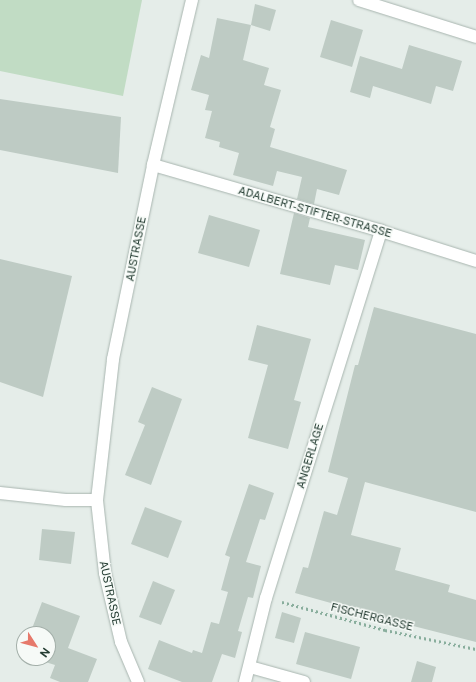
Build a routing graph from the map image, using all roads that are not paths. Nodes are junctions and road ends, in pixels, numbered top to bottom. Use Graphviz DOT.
graph roads {
  1 [pos="192,0"];
  2 [pos="359,0"];
  3 [pos="475,33"];
  4 [pos="153,165"];
  5 [pos="381,231"];
  6 [pos="476,261"];
  7 [pos="0,493"];
  8 [pos="97,500"];
  9 [pos="250,667"];
  10 [pos="138,682"];
  11 [pos="245,682"];
  12 [pos="304,682"];
  1 -- 4 [label="street, AUSTRASSE"];
  2 -- 3 [label="street"];
  4 -- 5 [label="street, ADALBERT-STIFTER-STRASSE"];
  4 -- 8 [label="street, AUSTRASSE"];
  5 -- 6 [label="street, ADALBERT-STIFTER-STRASSE"];
  5 -- 9 [label="street, ANGERLAGE"];
  7 -- 8 [label="street"];
  8 -- 10 [label="street, AUSTRASSE"];
  9 -- 11 [label="street, ANGERLAGE"];
  9 -- 12 [label="street"];
}
